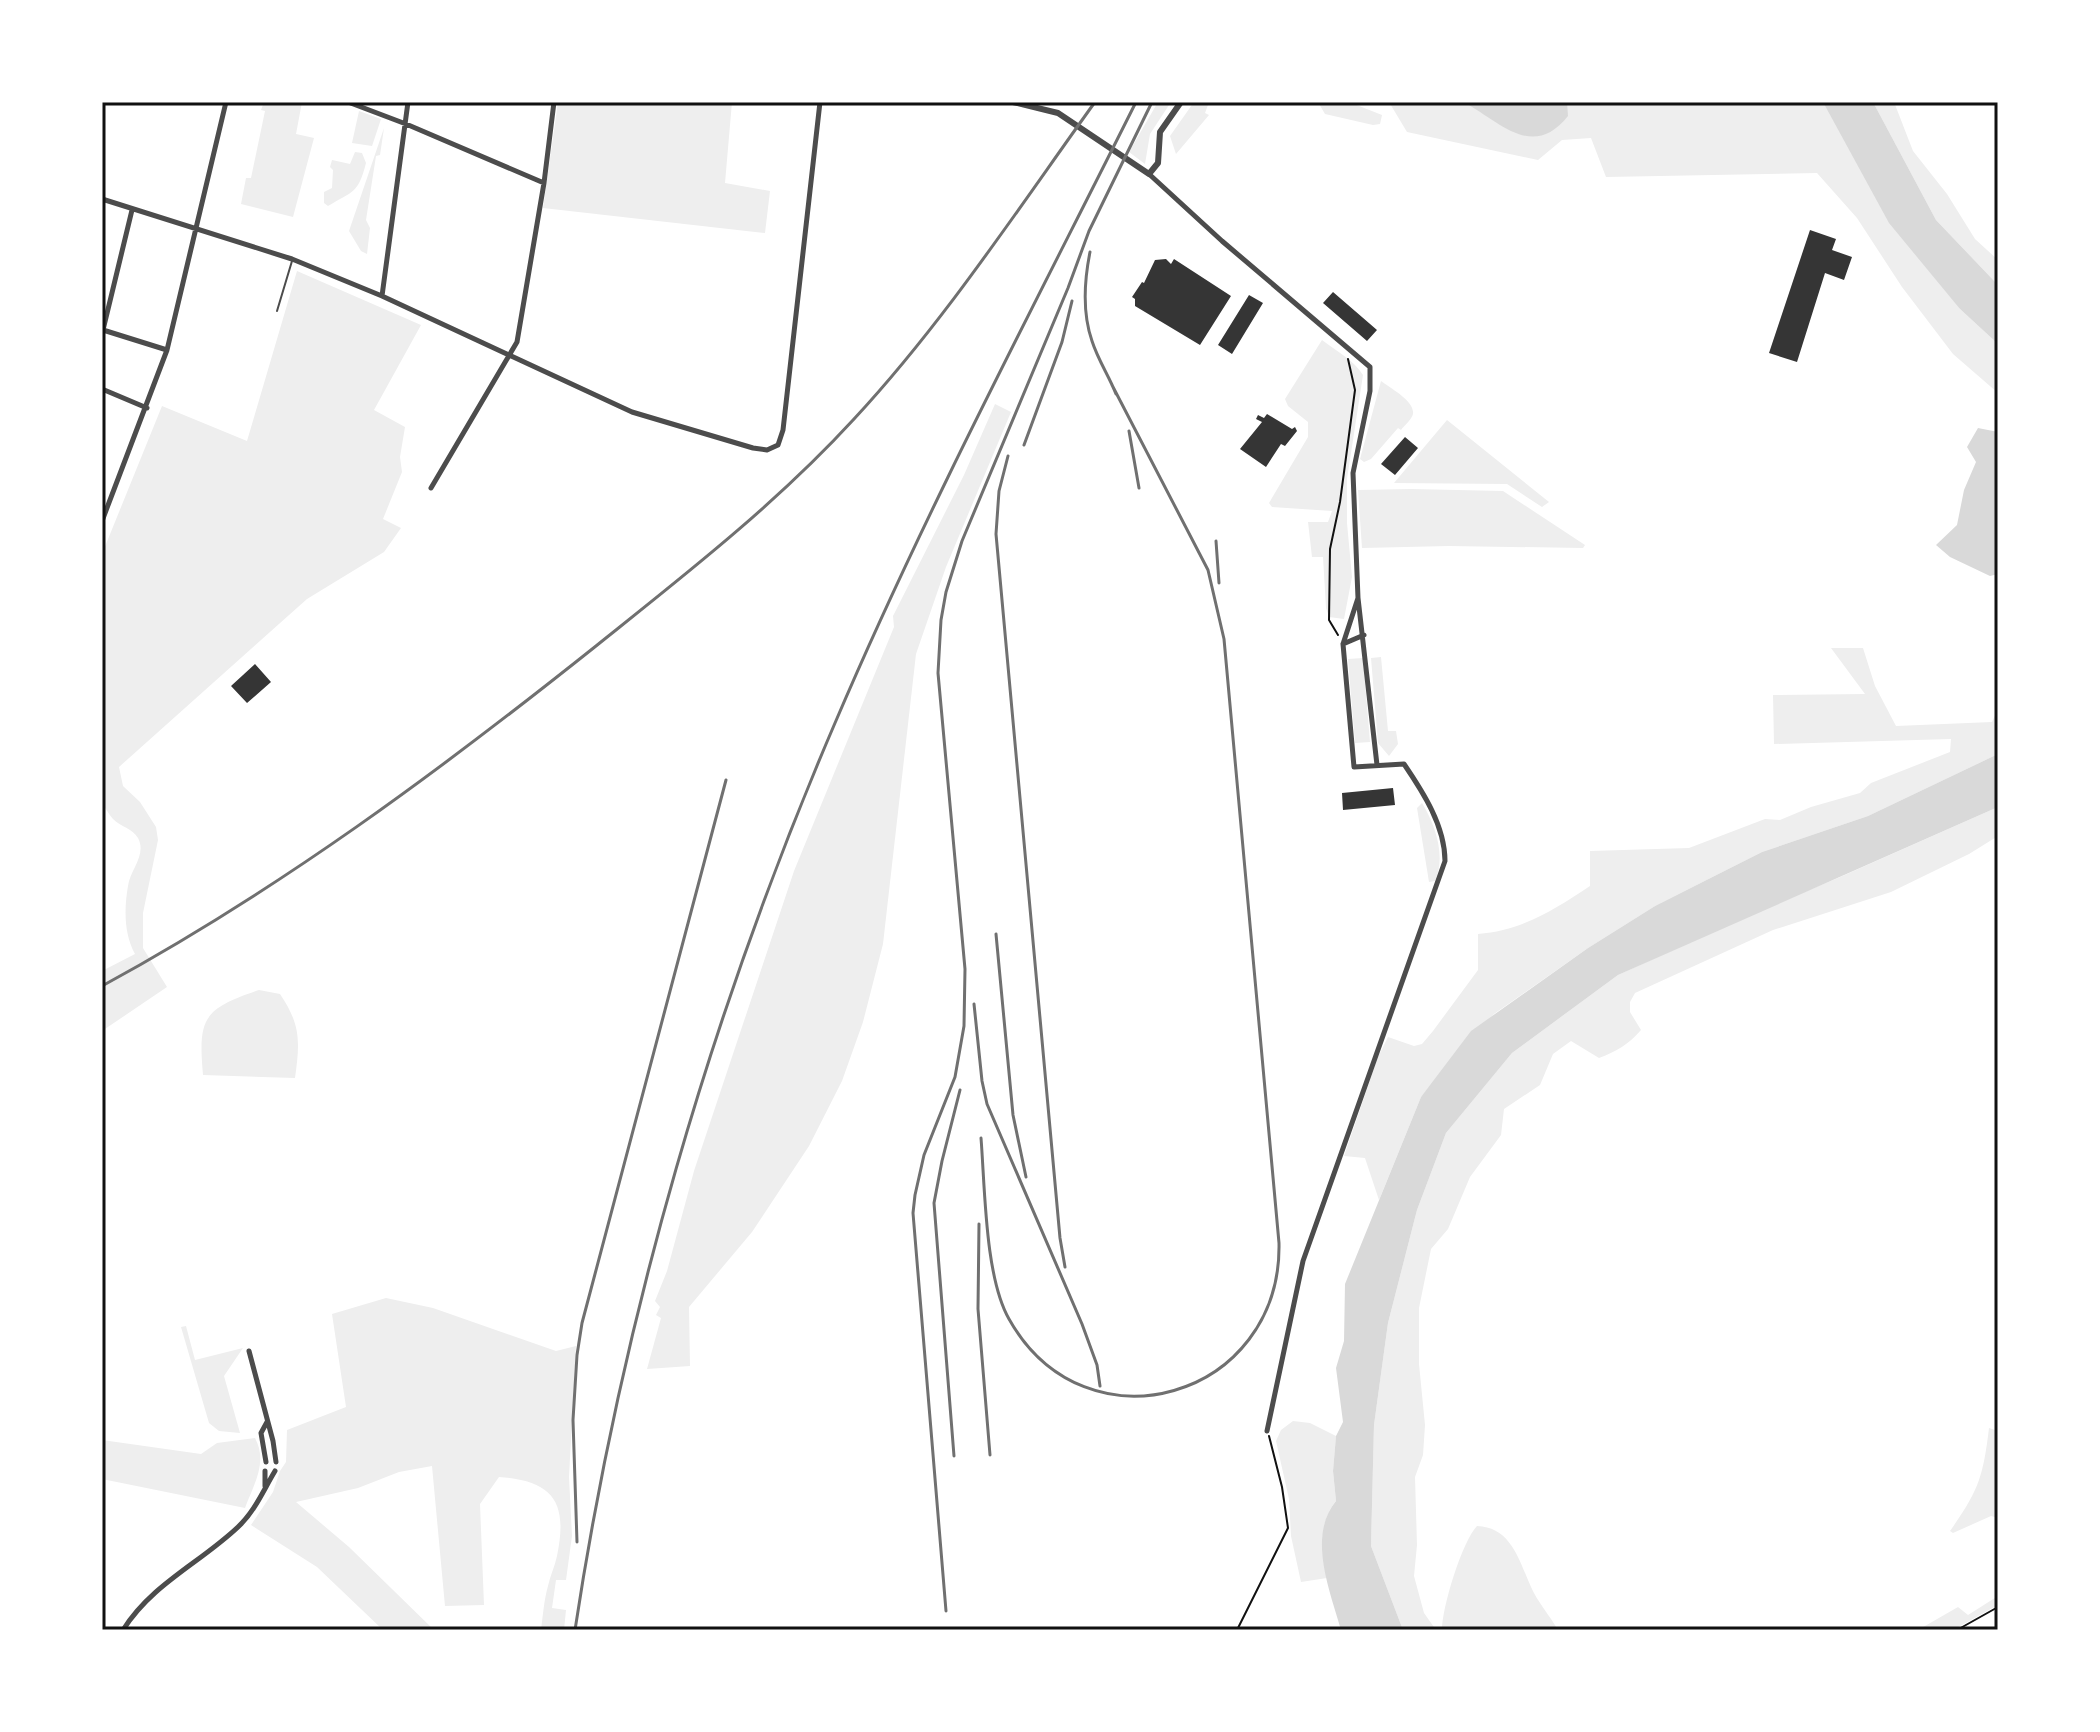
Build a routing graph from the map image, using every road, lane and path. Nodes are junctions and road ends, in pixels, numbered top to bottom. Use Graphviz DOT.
graph roads {
  1 [pos="226,102"];
  2 [pos="348,102"];
  3 [pos="408,102"];
  4 [pos="554,102"];
  5 [pos="820,102"];
  6 [pos="1013,102"];
  7 [pos="1181,102"];
  8 [pos="406,124"];
  9 [pos="1149,174"];
  10 [pos="544,183"];
  11 [pos="102,199"];
  12 [pos="132,210"];
  13 [pos="196,227"];
  14 [pos="292,259"];
  15 [pos="382,296"];
  16 [pos="277,311"];
  17 [pos="167,350"];
  18 [pos="510,356"];
  19 [pos="1348,357"];
  20 [pos="102,389"];
  21 [pos="147,408"];
  22 [pos="431,488"];
  23 [pos="102,521"];
  24 [pos="1358,598"];
  25 [pos="1349,628"];
  26 [pos="1364,635"];
  27 [pos="1343,644"];
  28 [pos="1377,765"];
  29 [pos="249,1351"];
  30 [pos="268,1421"];
  31 [pos="1267,1431"];
  32 [pos="266,1462"];
  33 [pos="276,1462"];
  34 [pos="265,1471"];
  35 [pos="275,1471"];
  36 [pos="265,1488"];
  37 [pos="1998,1607"];
  38 [pos="123,1630"];
  39 [pos="1237,1630"];
  40 [pos="1957,1630"];
  1 -- 13 [label="street"];
  2 -- 8 [label="street"];
  3 -- 8 [label="street"];
  4 -- 10 [label="street"];
  5 -- 18 [label="street"];
  6 -- 9 [label="street"];
  7 -- 9 [label="street"];
  8 -- 10 [label="street"];
  8 -- 15 [label="street"];
  9 -- 24 [label="street"];
  10 -- 18 [label="street"];
  11 -- 12 [label="street"];
  12 -- 13 [label="street"];
  12 -- 17 [label="street"];
  13 -- 14 [label="street"];
  13 -- 17 [label="street"];
  14 -- 15 [label="street"];
  14 -- 16 [label="lane"];
  15 -- 18 [label="street"];
  17 -- 21 [label="street"];
  18 -- 22 [label="street"];
  19 -- 27 [label="path"];
  20 -- 21 [label="street"];
  21 -- 23 [label="street"];
  24 -- 25 [label="street"];
  24 -- 26 [label="street"];
  25 -- 26 [label="street"];
  25 -- 27 [label="street"];
  26 -- 27 [label="street"];
  26 -- 28 [label="street"];
  27 -- 28 [label="street"];
  28 -- 31 [label="street"];
  29 -- 30 [label="street"];
  30 -- 32 [label="street"];
  30 -- 33 [label="street"];
  31 -- 39 [label="path"];
  34 -- 36 [label="street"];
  35 -- 36 [label="street"];
  36 -- 38 [label="street"];
  37 -- 40 [label="path"];
}
